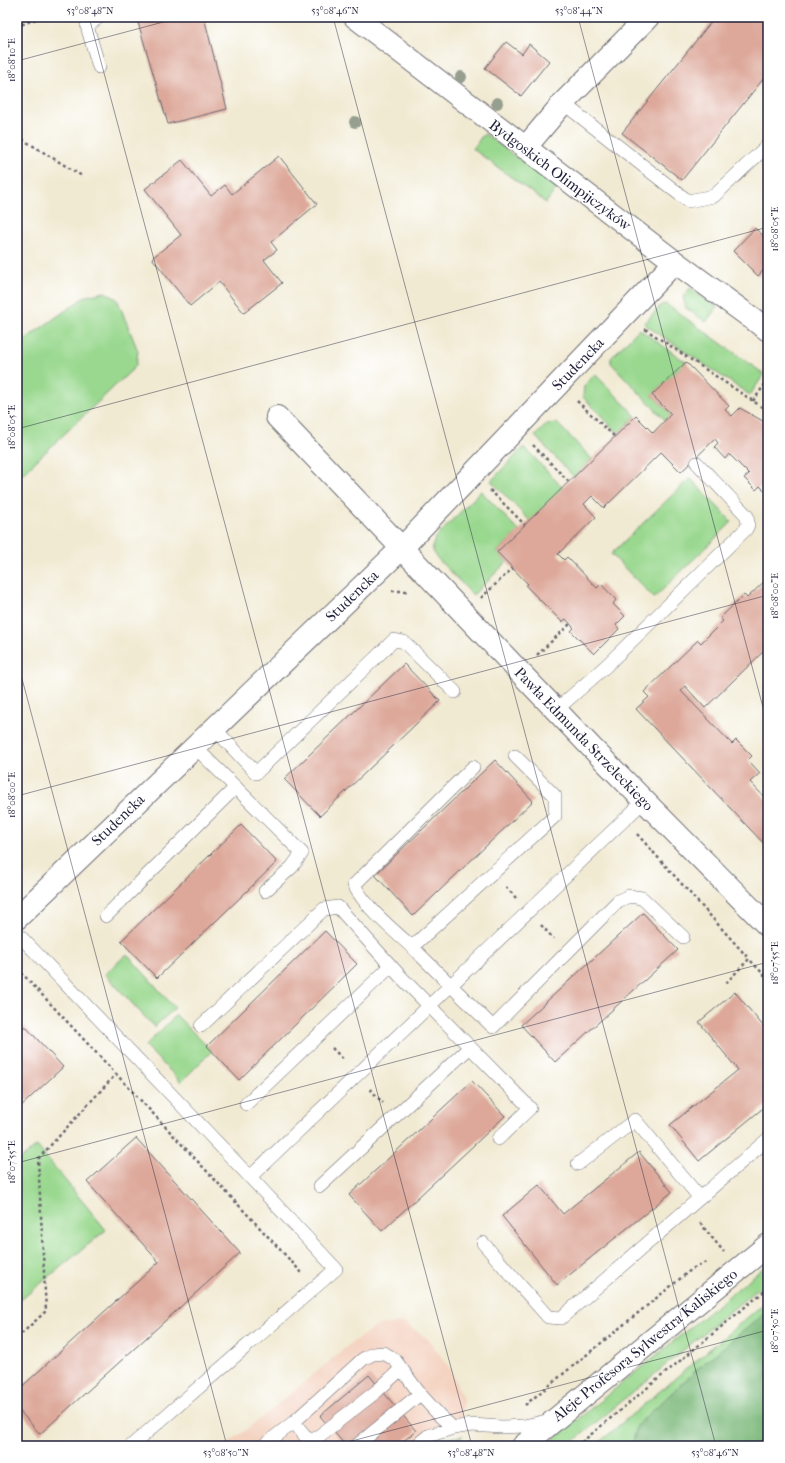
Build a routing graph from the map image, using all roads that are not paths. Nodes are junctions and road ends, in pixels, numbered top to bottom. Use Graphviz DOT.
graph roads {
  1 [pos="99,17"];
  2 [pos="355,17"];
  3 [pos="648,17"];
  4 [pos="99,67"];
  5 [pos="563,103"];
  6 [pos="768,146"];
  7 [pos="525,148"];
  8 [pos="675,262"];
  9 [pos="768,330"];
  10 [pos="277,417"];
  11 [pos="697,463"];
  12 [pos="401,549"];
  13 [pos="455,692"];
  14 [pos="556,710"];
  15 [pos="214,728"];
  16 [pos="195,747"];
  17 [pos="515,756"];
  18 [pos="473,767"];
  19 [pos="236,788"];
  20 [pos="644,801"];
  21 [pos="265,891"];
  22 [pos="106,916"];
  23 [pos="17,918"];
  24 [pos="768,926"];
  25 [pos="17,933"];
  26 [pos="683,937"];
  27 [pos="412,947"];
  28 [pos="391,966"];
  29 [pos="451,987"];
  30 [pos="430,1006"];
  31 [pos="200,1026"];
  32 [pos="470,1047"];
  33 [pos="246,1104"];
  34 [pos="498,1139"];
  35 [pos="768,1139"];
  36 [pos="578,1164"];
  37 [pos="250,1177"];
  38 [pos="320,1186"];
  39 [pos="700,1198"];
  40 [pos="484,1243"];
  41 [pos="768,1245"];
  42 [pos="401,1369"];
  43 [pos="420,1394"];
  44 [pos="555,1419"];
  45 [pos="294,1422"];
  46 [pos="453,1428"];
  47 [pos="311,1444"];
  48 [pos="131,1446"];
  49 [pos="263,1446"];
  50 [pos="356,1446"];
  51 [pos="416,1446"];
  52 [pos="523,1446"];
  1 -- 4 [label="lane"];
  2 -- 7 [label="street, Bydgoskich Olimpijczyków"];
  3 -- 5 [label="street"];
  5 -- 6 [label="lane"];
  5 -- 7 [label="street"];
  7 -- 8 [label="street, Bydgoskich Olimpijczyków"];
  8 -- 9 [label="street, Bydgoskich Olimpijczyków"];
  8 -- 12 [label="street, Studencka"];
  10 -- 12 [label="street, Pawła Edmunda Strzeleckiego"];
  11 -- 14 [label="lane"];
  12 -- 14 [label="street, Pawła Edmunda Strzeleckiego"];
  12 -- 15 [label="street, Studencka"];
  13 -- 15 [label="lane"];
  14 -- 20 [label="street, Pawła Edmunda Strzeleckiego"];
  15 -- 16 [label="street, Studencka"];
  16 -- 19 [label="lane"];
  16 -- 23 [label="street, Studencka"];
  17 -- 27 [label="lane"];
  18 -- 27 [label="lane"];
  19 -- 21 [label="lane"];
  19 -- 22 [label="lane"];
  20 -- 24 [label="street, Pawła Edmunda Strzeleckiego"];
  20 -- 29 [label="lane"];
  25 -- 37 [label="lane"];
  26 -- 29 [label="lane"];
  27 -- 29 [label="lane"];
  28 -- 30 [label="lane"];
  28 -- 31 [label="lane"];
  28 -- 33 [label="lane"];
  29 -- 30 [label="lane"];
  30 -- 32 [label="lane"];
  30 -- 37 [label="lane"];
  32 -- 34 [label="lane"];
  32 -- 38 [label="lane"];
  35 -- 39 [label="lane"];
  36 -- 39 [label="lane"];
  37 -- 48 [label="lane"];
  39 -- 40 [label="lane"];
  41 -- 44 [label="street, Aleje Profesora Sylwestra Kaliskiego"];
  42 -- 43 [label="lane"];
  42 -- 45 [label="lane"];
  42 -- 47 [label="lane"];
  43 -- 46 [label="lane"];
  43 -- 50 [label="lane"];
  44 -- 46 [label="lane"];
  44 -- 52 [label="street, Aleje Profesora Sylwestra Kaliskiego"];
  45 -- 47 [label="lane"];
  45 -- 49 [label="lane"];
  46 -- 51 [label="lane"];
}
